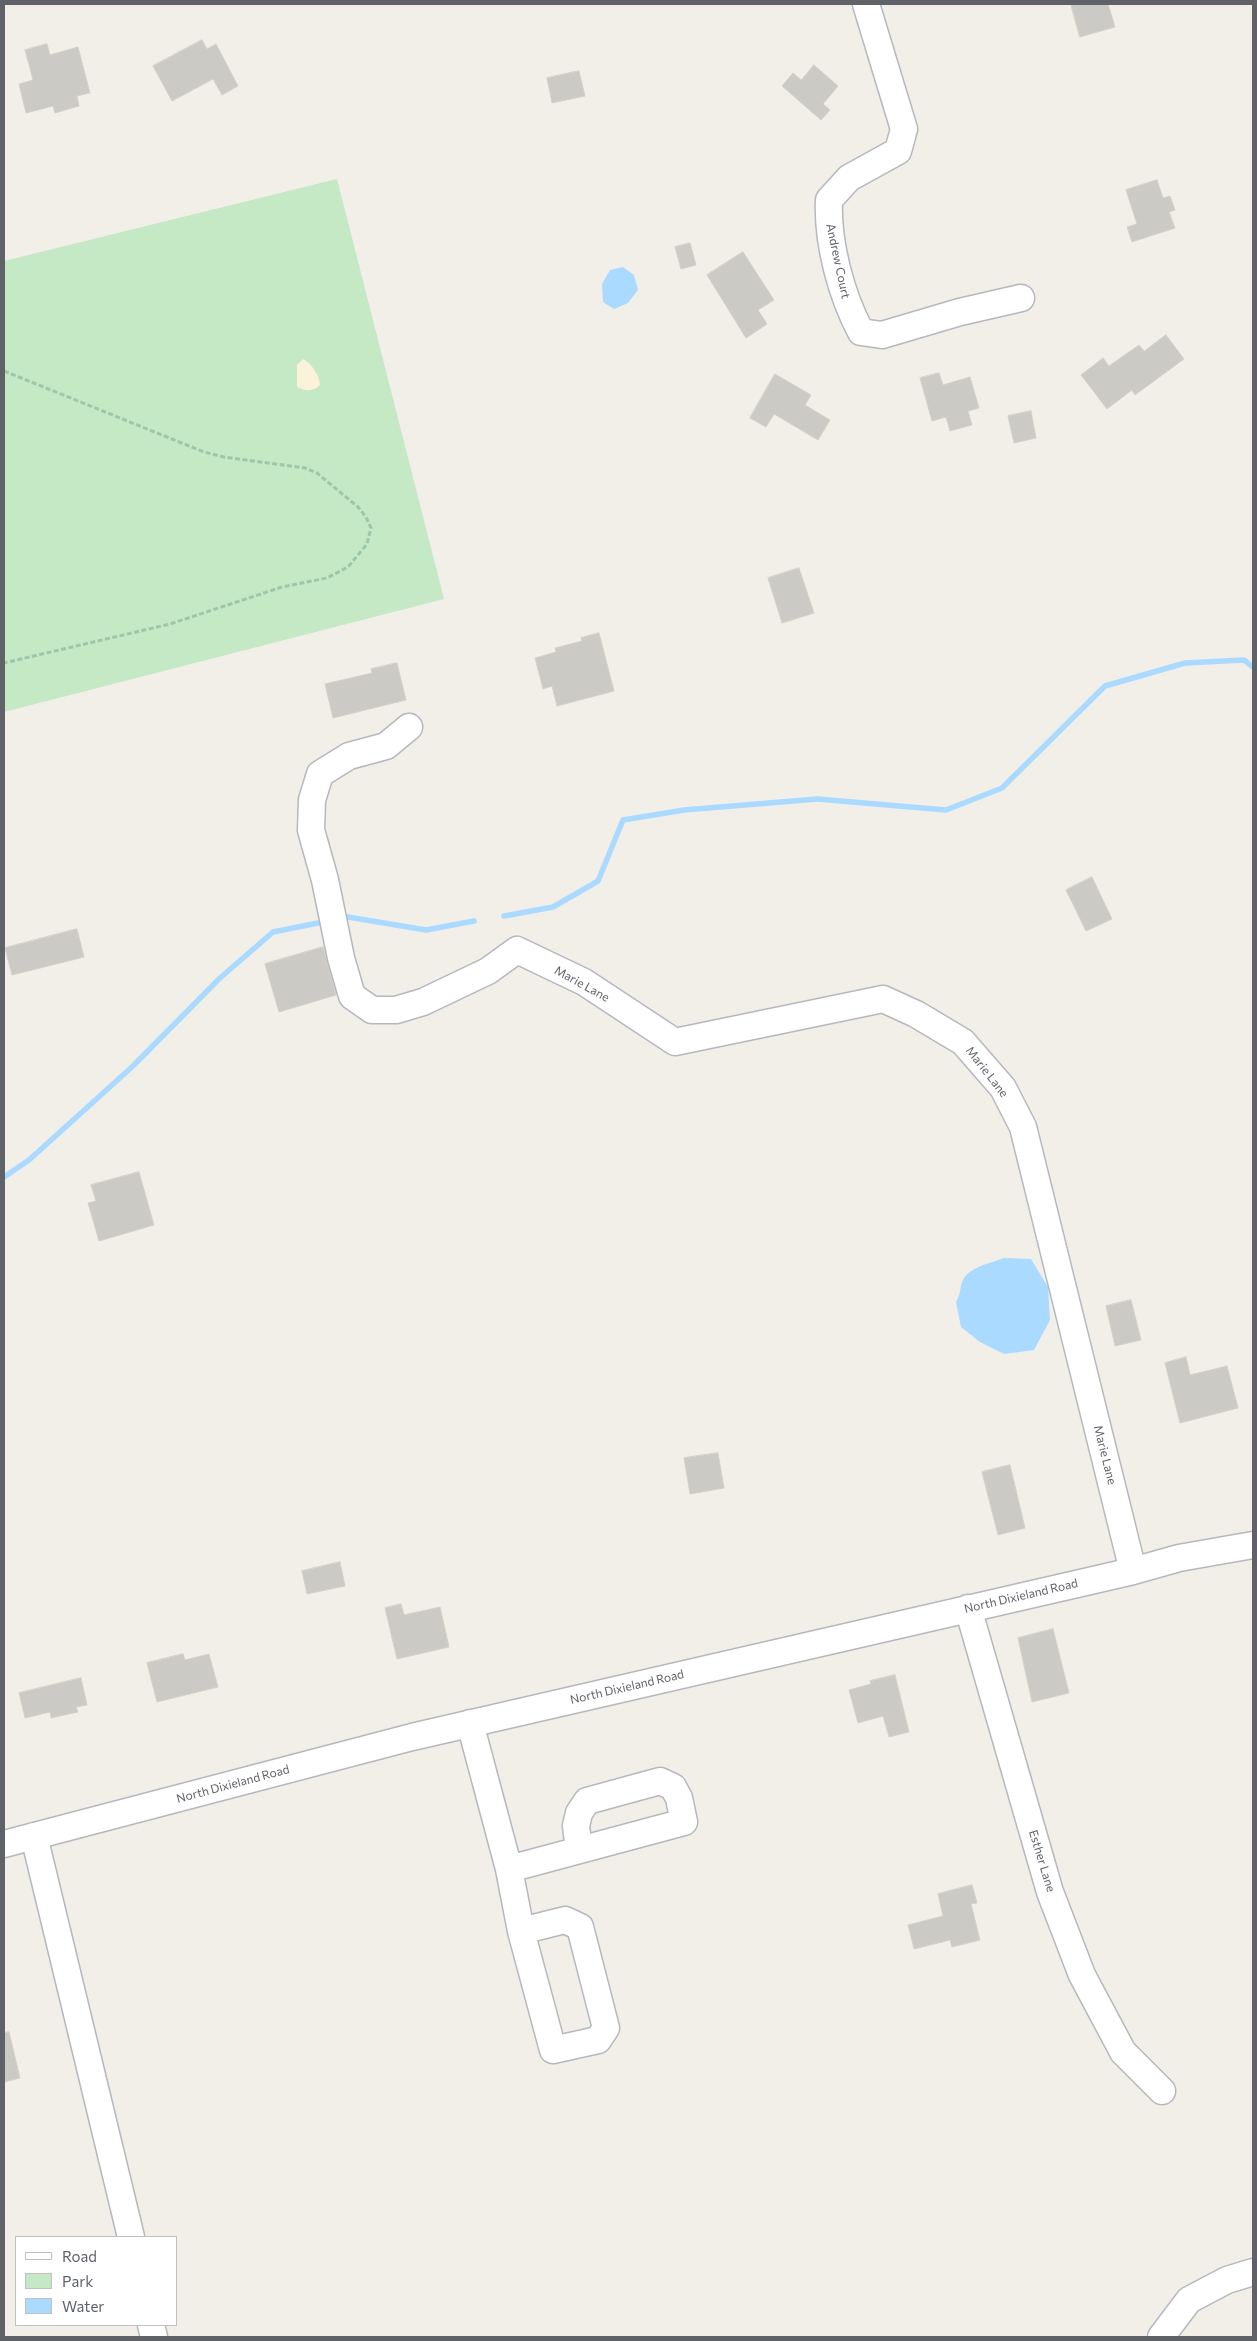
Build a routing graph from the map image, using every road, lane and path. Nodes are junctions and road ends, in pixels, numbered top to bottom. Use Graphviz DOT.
graph roads {
  1 [pos="866,4"];
  2 [pos="1021,298"];
  3 [pos="4,371"];
  4 [pos="4,663"];
  5 [pos="409,727"];
  6 [pos="1253,1545"];
  7 [pos="1134,1570"];
  8 [pos="968,1608"];
  9 [pos="470,1724"];
  10 [pos="34,1836"];
  11 [pos="4,1844"];
  12 [pos="579,1850"];
  13 [pos="509,1869"];
  14 [pos="521,1931"];
  15 [pos="1162,2091"];
  16 [pos="131,2236"];
  17 [pos="1253,2272"];
  18 [pos="1161,2337"];
  1 -- 2 [label="street, Andrew Court"];
  3 -- 4 [label="path"];
  5 -- 7 [label="street, Marie Lane"];
  6 -- 7 [label="street, North Dixieland Road"];
  7 -- 8 [label="street, North Dixieland Road"];
  8 -- 9 [label="street, North Dixieland Road"];
  8 -- 15 [label="street, Esther Lane"];
  9 -- 10 [label="street, North Dixieland Road"];
  9 -- 13 [label="street"];
  10 -- 11 [label="street, North Dixieland Road"];
  10 -- 16 [label="street"];
  12 -- 13 [label="street"];
  13 -- 14 [label="street"];
  14 -- 14 [label="street"];
  17 -- 18 [label="street"];
}
